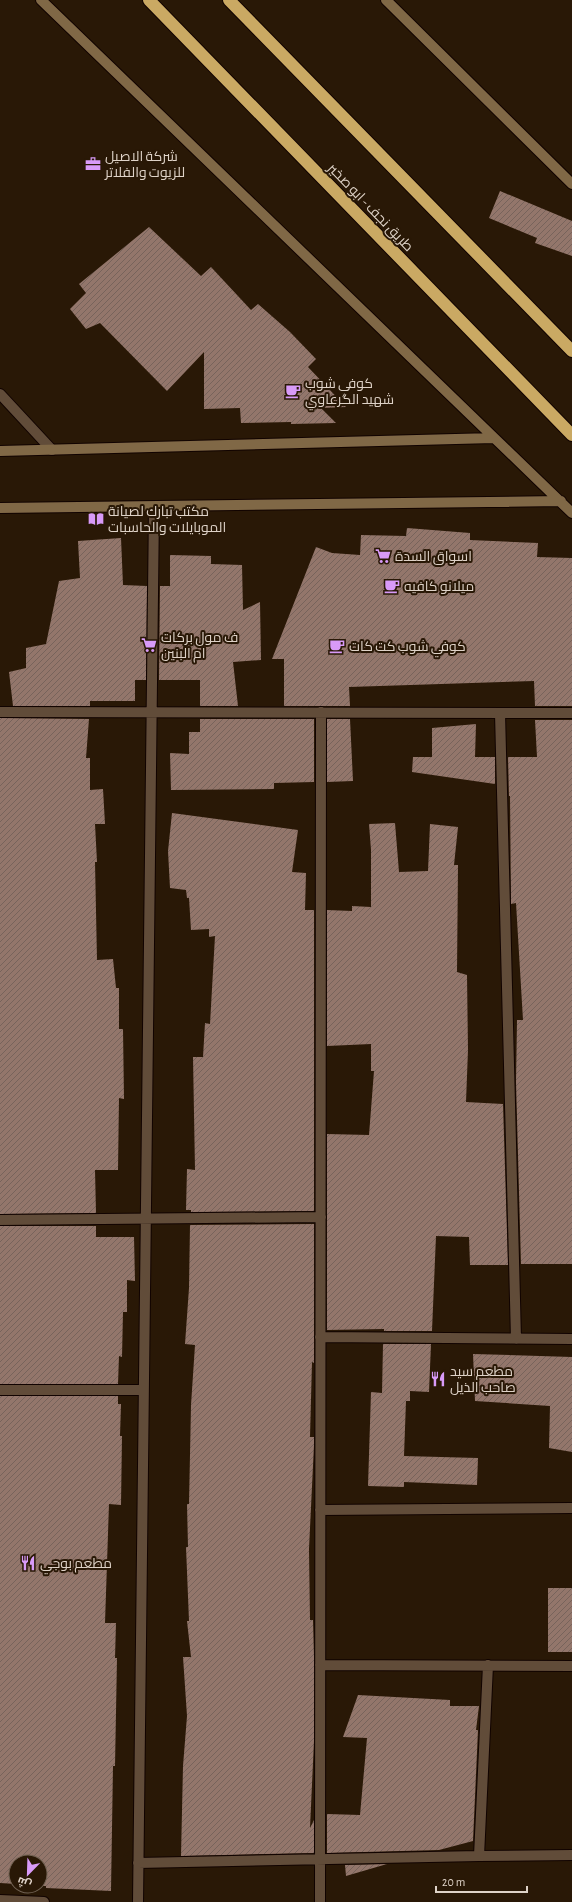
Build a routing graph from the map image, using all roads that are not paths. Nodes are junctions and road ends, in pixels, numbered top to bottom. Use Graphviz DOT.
graph roads {
  1 [pos="41,0"];
  2 [pos="149,0"];
  3 [pos="229,0"];
  4 [pos="386,0"];
  5 [pos="572,184"];
  6 [pos="572,351"];
  7 [pos="0,394"];
  8 [pos="560,422"];
  9 [pos="572,424"];
  10 [pos="572,435"];
  11 [pos="494,438"];
  12 [pos="52,450"];
  13 [pos="0,451"];
  14 [pos="561,501"];
  15 [pos="154,507"];
  16 [pos="0,508"];
  17 [pos="572,513"];
  18 [pos="0,712"];
  19 [pos="152,712"];
  20 [pos="321,712"];
  21 [pos="500,713"];
  22 [pos="572,713"];
  23 [pos="321,1217"];
  24 [pos="145,1218"];
  25 [pos="0,1220"];
  26 [pos="320,1336"];
  27 [pos="516,1338"];
  28 [pos="572,1339"];
  29 [pos="0,1390"];
  30 [pos="143,1390"];
  31 [pos="572,1508"];
  32 [pos="320,1510"];
  33 [pos="320,1665"];
  34 [pos="488,1665"];
  35 [pos="572,1666"];
  36 [pos="572,1855"];
  37 [pos="479,1856"];
  38 [pos="320,1859"];
  39 [pos="138,1864"];
  40 [pos="0,1900"];
  41 [pos="44,1902"];
  42 [pos="138,1902"];
  43 [pos="320,1902"];
  1 -- 11 [label="street"];
  2 -- 8 [label="highway, طريق نجف - ابو صخير"];
  3 -- 6 [label="highway"];
  4 -- 5 [label="street"];
  7 -- 12 [label="street"];
  8 -- 9 [label="highway"];
  8 -- 10 [label="highway, طريق نجف - ابو صخير"];
  11 -- 12 [label="street"];
  11 -- 14 [label="street"];
  12 -- 13 [label="street"];
  14 -- 15 [label="street"];
  14 -- 17 [label="street"];
  15 -- 16 [label="street"];
  15 -- 19 [label="street"];
  18 -- 19 [label="street"];
  19 -- 20 [label="street"];
  19 -- 24 [label="street"];
  20 -- 21 [label="street"];
  20 -- 23 [label="street"];
  21 -- 22 [label="street"];
  21 -- 27 [label="street"];
  23 -- 24 [label="street"];
  23 -- 26 [label="street"];
  24 -- 25 [label="street"];
  24 -- 30 [label="street"];
  26 -- 27 [label="street"];
  26 -- 32 [label="street"];
  27 -- 28 [label="street"];
  29 -- 30 [label="street"];
  30 -- 39 [label="street"];
  31 -- 32 [label="street"];
  32 -- 33 [label="street"];
  33 -- 34 [label="street"];
  33 -- 38 [label="street"];
  34 -- 35 [label="street"];
  34 -- 37 [label="street"];
  36 -- 37 [label="street"];
  37 -- 38 [label="street"];
  38 -- 39 [label="street"];
  38 -- 43 [label="street"];
  39 -- 42 [label="street"];
  40 -- 41 [label="street"];
}
